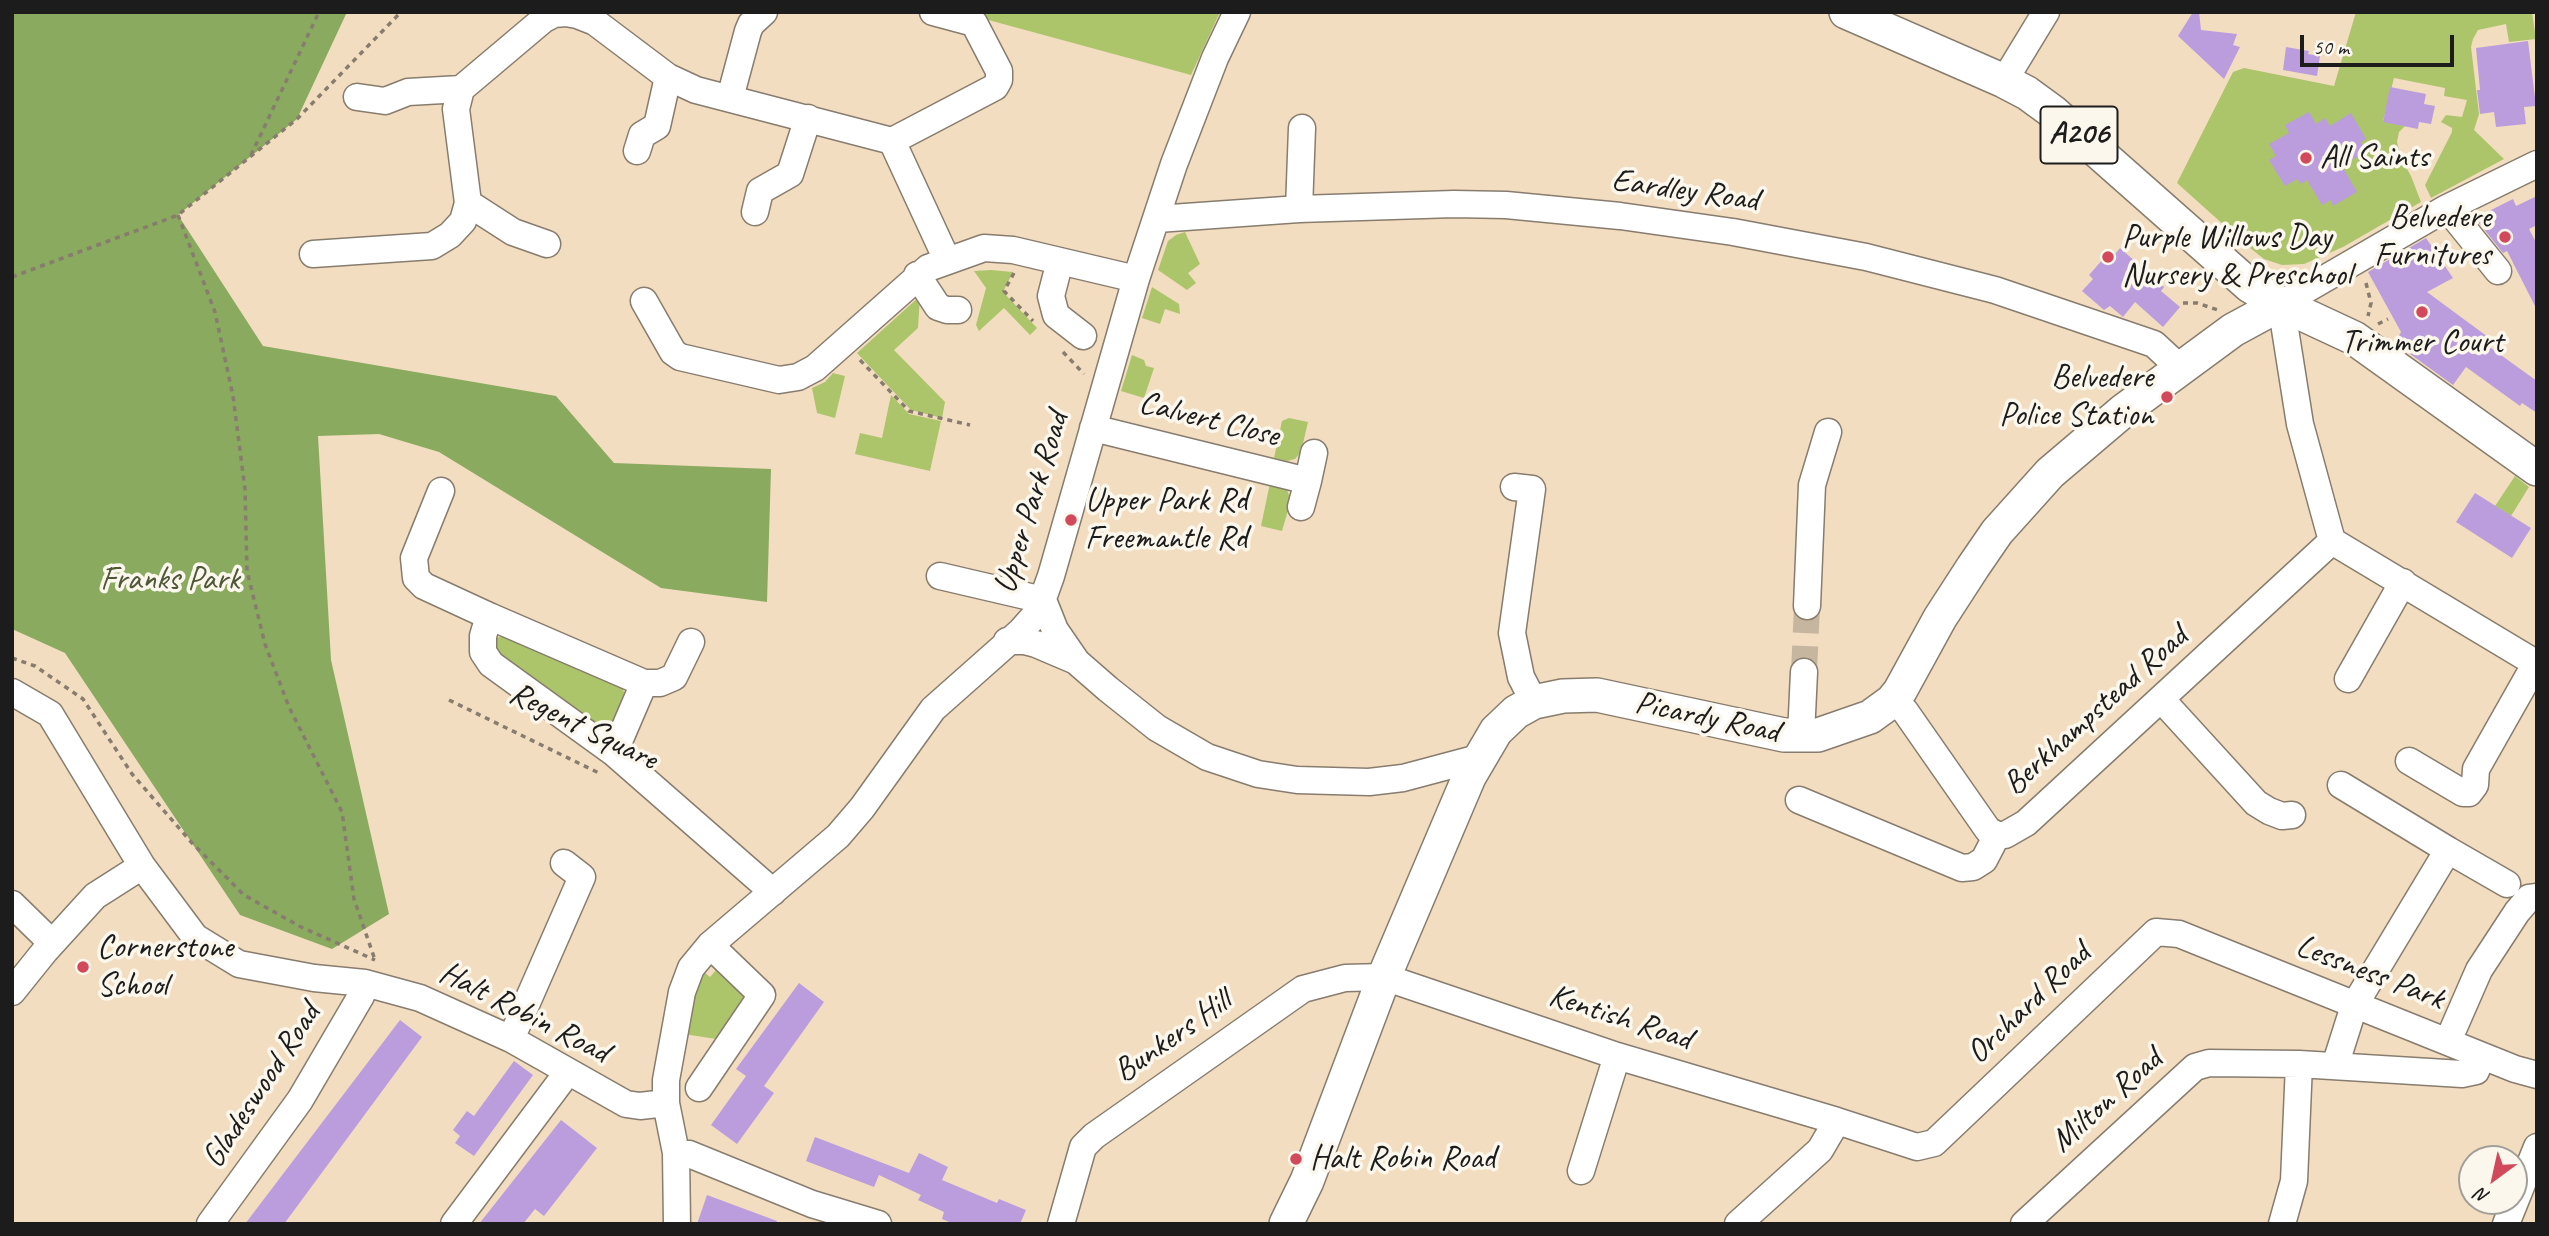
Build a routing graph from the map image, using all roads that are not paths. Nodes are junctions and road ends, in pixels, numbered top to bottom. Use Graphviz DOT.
graph roads {
  1 [pos="764,12"];
  2 [pos="933,12"];
  3 [pos="1237,12"];
  4 [pos="2046,12"];
  5 [pos="1859,15"];
  6 [pos="668,77"];
  7 [pos="2004,81"];
  8 [pos="461,89"];
  9 [pos="357,97"];
  10 [pos="730,98"];
  11 [pos="808,118"];
  12 [pos="1302,128"];
  13 [pos="892,141"];
  14 [pos="637,152"];
  15 [pos="2537,164"];
  16 [pos="468,203"];
  17 [pos="1299,209"];
  18 [pos="755,212"];
  19 [pos="2439,213"];
  20 [pos="1157,219"];
  21 [pos="547,244"];
  22 [pos="313,254"];
  23 [pos="947,260"];
  24 [pos="1060,261"];
  25 [pos="2498,271"];
  26 [pos="917,275"];
  27 [pos="1136,279"];
  28 [pos="645,301"];
  29 [pos="2281,304"];
  30 [pos="958,310"];
  31 [pos="1083,336"];
  32 [pos="2181,369"];
  33 [pos="1093,428"];
  34 [pos="1828,432"];
  35 [pos="1314,453"];
  36 [pos="2537,470"];
  37 [pos="1308,481"];
  38 [pos="1533,489"];
  39 [pos="441,491"];
  40 [pos="1301,506"];
  41 [pos="2332,541"];
  42 [pos="940,576"];
  43 [pos="2403,582"];
  44 [pos="1043,600"];
  45 [pos="1807,606"];
  46 [pos="489,616"];
  47 [pos="1007,641"];
  48 [pos="691,642"];
  49 [pos="1077,662"];
  50 [pos="2536,664"];
  51 [pos="1804,673"];
  52 [pos="2347,679"];
  53 [pos="644,683"];
  54 [pos="12,692"];
  55 [pos="2161,699"];
  56 [pos="1892,701"];
  57 [pos="1534,702"];
  58 [pos="1801,735"];
  59 [pos="614,753"];
  60 [pos="1478,758"];
  61 [pos="2409,761"];
  62 [pos="2341,785"];
  63 [pos="1799,800"];
  64 [pos="2292,815"];
  65 [pos="1997,835"];
  66 [pos="2448,850"];
  67 [pos="564,863"];
  68 [pos="142,866"];
  69 [pos="2507,884"];
  70 [pos="773,892"];
  71 [pos="2537,897"];
  72 [pos="12,904"];
  73 [pos="2179,934"];
  74 [pos="52,943"];
  75 [pos="710,946"];
  76 [pos="1384,977"];
  77 [pos="365,983"];
  78 [pos="12,992"];
  79 [pos="2354,1006"];
  80 [pos="511,1039"];
  81 [pos="2448,1041"];
  82 [pos="1617,1056"];
  83 [pos="2482,1056"];
  84 [pos="2299,1064"];
  85 [pos="2335,1066"];
  86 [pos="567,1073"];
  87 [pos="2537,1075"];
  88 [pos="699,1088"];
  89 [pos="666,1103"];
  90 [pos="1837,1121"];
  91 [pos="1934,1143"];
  92 [pos="2537,1147"];
  93 [pos="676,1153"];
  94 [pos="1581,1171"];
  95 [pos="217,1222"];
  96 [pos="454,1224"];
  97 [pos="677,1224"];
  98 [pos="878,1224"];
  99 [pos="1061,1224"];
  100 [pos="1286,1224"];
  101 [pos="1738,1224"];
  102 [pos="2024,1224"];
  103 [pos="2282,1224"];
  104 [pos="2506,1224"];
  1 -- 10 [label="street"];
  2 -- 13 [label="street"];
  3 -- 20 [label="street, Upper Park Road"];
  4 -- 7 [label="street"];
  5 -- 7 [label="main road, A206"];
  6 -- 8 [label="street"];
  6 -- 10 [label="street"];
  6 -- 14 [label="street"];
  7 -- 29 [label="main road, A206"];
  8 -- 9 [label="street"];
  8 -- 16 [label="street"];
  10 -- 11 [label="street"];
  11 -- 13 [label="street"];
  11 -- 18 [label="street"];
  12 -- 17 [label="street"];
  13 -- 23 [label="street"];
  15 -- 19 [label="street"];
  16 -- 21 [label="street"];
  16 -- 22 [label="street"];
  17 -- 20 [label="street, Eardley Road"];
  17 -- 32 [label="street, Eardley Road"];
  19 -- 25 [label="street"];
  19 -- 29 [label="street"];
  20 -- 27 [label="street, Upper Park Road"];
  23 -- 24 [label="street"];
  23 -- 26 [label="street"];
  24 -- 27 [label="street"];
  24 -- 31 [label="street"];
  26 -- 28 [label="street"];
  26 -- 30 [label="street"];
  27 -- 33 [label="street, Upper Park Road"];
  29 -- 32 [label="main road, Picardy Road"];
  29 -- 36 [label="main road, A206"];
  29 -- 41 [label="street"];
  32 -- 56 [label="main road, Picardy Road"];
  33 -- 37 [label="street, Calvert Close"];
  33 -- 44 [label="street, Upper Park Road"];
  34 -- 45 [label="street"];
  35 -- 37 [label="street, Calvert Close"];
  37 -- 40 [label="street, Calvert Close"];
  38 -- 57 [label="street"];
  39 -- 46 [label="street, Regent Square"];
  41 -- 43 [label="street"];
  41 -- 55 [label="street, Berkhampstead Road"];
  42 -- 44 [label="street"];
  43 -- 50 [label="street"];
  43 -- 52 [label="street"];
  44 -- 47 [label="street, Upper Park Road"];
  44 -- 49 [label="street"];
  46 -- 53 [label="street, Regent Square"];
  46 -- 59 [label="street, Regent Square"];
  47 -- 49 [label="street"];
  47 -- 70 [label="street, Upper Park Road"];
  48 -- 53 [label="street, Regent Square"];
  49 -- 60 [label="street"];
  50 -- 61 [label="street"];
  51 -- 58 [label="street"];
  53 -- 59 [label="street, Regent Square"];
  54 -- 68 [label="street, Halt Robin Road"];
  55 -- 64 [label="street"];
  55 -- 65 [label="street, Berkhampstead Road"];
  56 -- 58 [label="main road, Picardy Road"];
  56 -- 65 [label="street, Berkhampstead Road"];
  57 -- 58 [label="main road, Picardy Road"];
  57 -- 60 [label="main road, Picardy Road"];
  59 -- 70 [label="street, Regent Square"];
  60 -- 76 [label="main road, Picardy Road"];
  62 -- 66 [label="street"];
  63 -- 65 [label="street"];
  66 -- 69 [label="street"];
  66 -- 79 [label="street"];
  67 -- 80 [label="street"];
  68 -- 74 [label="street"];
  68 -- 77 [label="street, Halt Robin Road"];
  70 -- 75 [label="street, Upper Park Road"];
  71 -- 81 [label="street"];
  72 -- 74 [label="street"];
  73 -- 79 [label="street, Lessness Park"];
  73 -- 91 [label="street, Orchard Road"];
  74 -- 78 [label="street"];
  75 -- 88 [label="street"];
  75 -- 89 [label="street, Upper Park Road"];
  76 -- 82 [label="street, Kentish Road"];
  76 -- 99 [label="street, Bunkers Hill"];
  76 -- 100 [label="main road, Picardy Road"];
  77 -- 80 [label="street, Halt Robin Road"];
  77 -- 95 [label="street, Gladeswood Road"];
  79 -- 81 [label="street, Lessness Park"];
  79 -- 85 [label="street"];
  80 -- 86 [label="street, Halt Robin Road"];
  81 -- 83 [label="street, Lessness Park"];
  82 -- 90 [label="street, Kentish Road"];
  82 -- 94 [label="street"];
  83 -- 85 [label="street, Milton Road"];
  83 -- 87 [label="street, Lessness Park"];
  84 -- 85 [label="street, Milton Road"];
  84 -- 102 [label="street, Milton Road"];
  84 -- 103 [label="street"];
  86 -- 89 [label="street, Halt Robin Road"];
  86 -- 96 [label="street"];
  89 -- 93 [label="street, Upper Park Road"];
  90 -- 91 [label="street, Kentish Road"];
  90 -- 101 [label="street"];
  92 -- 104 [label="street"];
  93 -- 97 [label="street, Upper Park Road"];
  93 -- 98 [label="street"];
}
